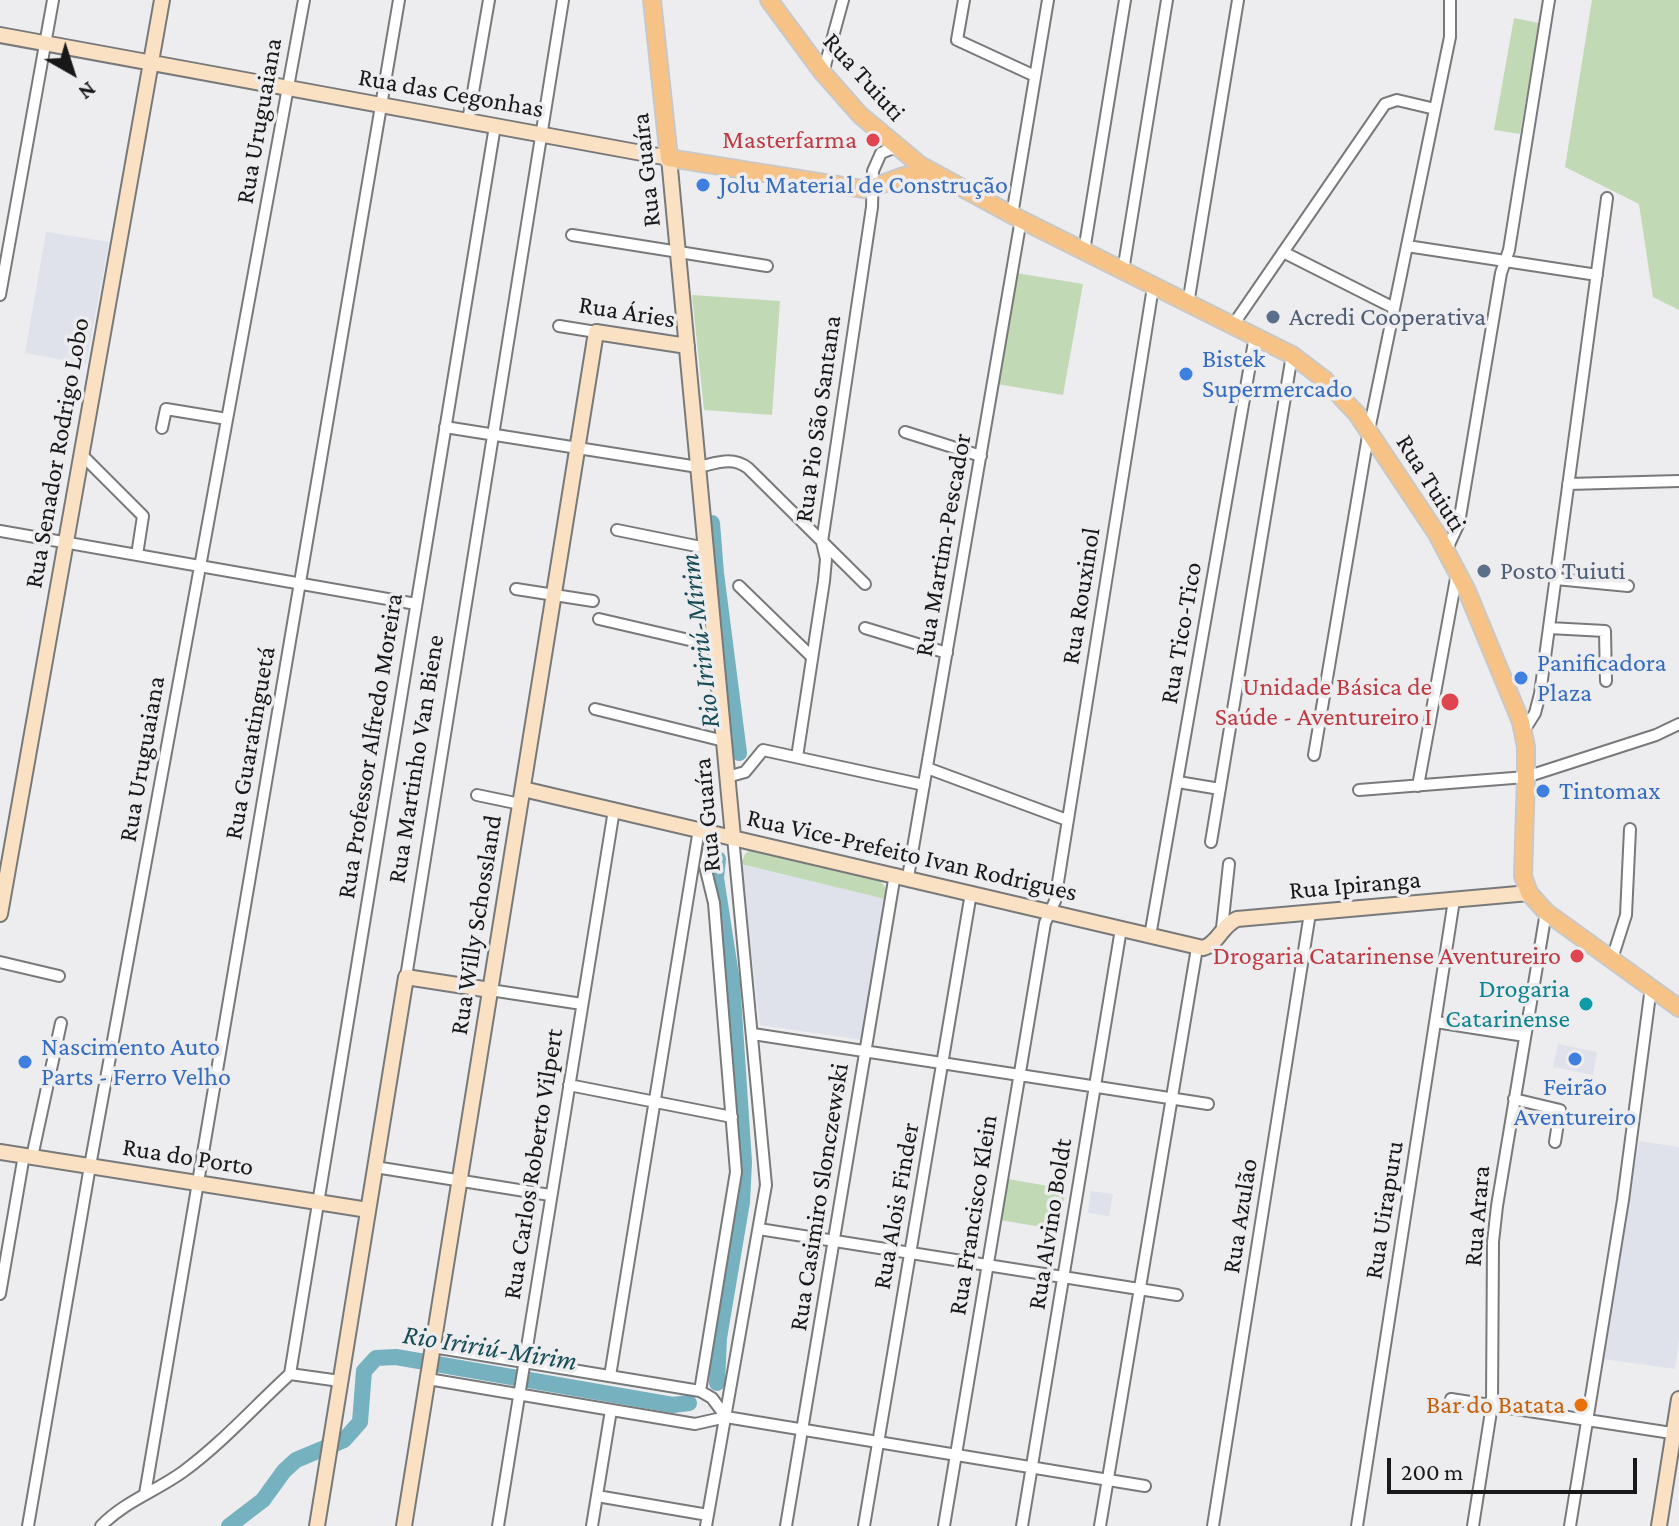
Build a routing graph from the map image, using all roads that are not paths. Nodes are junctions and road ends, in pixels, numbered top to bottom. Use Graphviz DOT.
graph roads {
  1 [pos="53,0"];
  2 [pos="162,0"];
  3 [pos="304,0"];
  4 [pos="399,0"];
  5 [pos="489,0"];
  6 [pos="563,0"];
  7 [pos="652,0"];
  8 [pos="769,0"];
  9 [pos="843,0"];
  10 [pos="964,0"];
  11 [pos="1048,0"];
  12 [pos="1125,0"];
  13 [pos="1167,0"];
  14 [pos="1238,0"];
  15 [pos="1450,0"];
  16 [pos="1549,0"];
  17 [pos="0,35"];
  18 [pos="45,43"];
  19 [pos="150,63"];
  20 [pos="823,73"];
  21 [pos="1035,76"];
  22 [pos="287,88"];
  23 [pos="381,105"];
  24 [pos="1435,109"];
  25 [pos="468,121"];
  26 [pos="495,126"];
  27 [pos="540,134"];
  28 [pos="896,147"];
  29 [pos="669,158"];
  30 [pos="934,174"];
  31 [pos="892,179"];
  32 [pos="872,188"];
  33 [pos="1607,198"];
  34 [pos="1016,217"];
  35 [pos="572,235"];
  36 [pos="1407,246"];
  37 [pos="1084,251"];
  38 [pos="678,252"];
  39 [pos="1283,252"];
  40 [pos="1504,261"];
  41 [pos="767,266"];
  42 [pos="1123,271"];
  43 [pos="1597,275"];
  44 [pos="1153,287"];
  45 [pos="0,295"];
  46 [pos="1188,304"];
  47 [pos="1394,308"];
  48 [pos="1233,325"];
  49 [pos="559,326"];
  50 [pos="596,332"];
  51 [pos="1255,336"];
  52 [pos="687,346"];
  53 [pos="1292,355"];
  54 [pos="227,419"];
  55 [pos="445,427"];
  56 [pos="162,428"];
  57 [pos="1369,430"];
  58 [pos="905,432"];
  59 [pos="492,435"];
  60 [pos="577,448"];
  61 [pos="82,455"];
  62 [pos="981,456"];
  63 [pos="698,467"];
  64 [pos="1679,481"];
  65 [pos="1568,484"];
  66 [pos="617,530"];
  67 [pos="0,531"];
  68 [pos="822,542"];
  69 [pos="66,543"];
  70 [pos="706,548"];
  71 [pos="1446,551"];
  72 [pos="137,555"];
  73 [pos="200,566"];
  74 [pos="1457,571"];
  75 [pos="1556,579"];
  76 [pos="300,584"];
  77 [pos="865,584"];
  78 [pos="739,586"];
  79 [pos="1628,586"];
  80 [pos="516,589"];
  81 [pos="554,595"];
  82 [pos="593,601"];
  83 [pos="416,604"];
  84 [pos="599,619"];
  85 [pos="865,628"];
  86 [pos="1549,628"];
  87 [pos="715,646"];
  88 [pos="947,653"];
  89 [pos="812,657"];
  90 [pos="1606,681"];
  91 [pos="595,709"];
  92 [pos="1679,724"];
  93 [pos="1523,732"];
  94 [pos="724,741"];
  95 [pos="1314,755"];
  96 [pos="797,757"];
  97 [pos="927,768"];
  98 [pos="727,777"];
  99 [pos="1526,777"];
  100 [pos="1178,782"];
  101 [pos="924,785"];
  102 [pos="1418,786"];
  103 [pos="1220,789"];
  104 [pos="1359,790"];
  105 [pos="477,795"];
  106 [pos="521,796"];
  107 [pos="614,810"];
  108 [pos="1067,820"];
  109 [pos="1630,829"];
  110 [pos="706,831"];
  111 [pos="733,837"];
  112 [pos="1211,842"];
  113 [pos="1229,864"];
  114 [pos="902,876"];
  115 [pos="971,893"];
  116 [pos="1529,893"];
  117 [pos="1454,900"];
  118 [pos="1049,912"];
  119 [pos="1546,912"];
  120 [pos="1310,913"];
  121 [pos="0,914"];
  122 [pos="1222,928"];
  123 [pos="1121,929"];
  124 [pos="1150,936"];
  125 [pos="1197,948"];
  126 [pos="1612,959"];
  127 [pos="0,962"];
  128 [pos="59,976"];
  129 [pos="406,977"];
  130 [pos="490,990"];
  131 [pos="1654,990"];
  132 [pos="1679,992"];
  133 [pos="582,1004"];
  134 [pos="1679,1008"];
  135 [pos="1436,1022"];
  136 [pos="61,1023"];
  137 [pos="753,1034"];
  138 [pos="1525,1036"];
  139 [pos="865,1051"];
  140 [pos="942,1063"];
  141 [pos="1019,1075"];
  142 [pos="569,1085"];
  143 [pos="1095,1087"];
  144 [pos="1172,1099"];
  145 [pos="1514,1099"];
  146 [pos="655,1102"];
  147 [pos="1208,1104"];
  148 [pos="732,1117"];
  149 [pos="1555,1142"];
  150 [pos="0,1152"];
  151 [pos="28,1156"];
  152 [pos="90,1166"];
  153 [pos="375,1167"];
  154 [pos="460,1181"];
  155 [pos="198,1183"];
  156 [pos="550,1195"];
  157 [pos="318,1202"];
  158 [pos="368,1210"];
  159 [pos="759,1229"];
  160 [pos="834,1241"];
  161 [pos="911,1253"];
  162 [pos="987,1265"];
  163 [pos="1064,1277"];
  164 [pos="1139,1289"];
  165 [pos="0,1294"];
  166 [pos="1177,1295"];
  167 [pos="431,1363"];
  168 [pos="522,1367"];
  169 [pos="290,1374"];
  170 [pos="610,1376"];
  171 [pos="340,1381"];
  172 [pos="518,1391"];
  173 [pos="700,1391"];
  174 [pos="1451,1399"];
  175 [pos="1679,1399"];
  176 [pos="1492,1405"];
  177 [pos="611,1410"];
  178 [pos="726,1417"];
  179 [pos="1587,1420"];
  180 [pos="802,1430"];
  181 [pos="1676,1434"];
  182 [pos="878,1442"];
  183 [pos="956,1455"];
  184 [pos="1032,1468"];
  185 [pos="1107,1480"];
  186 [pos="1145,1486"];
  187 [pos="145,1494"];
  188 [pos="597,1496"];
  189 [pos="707,1520"];
  190 [pos="28,1526"];
  191 [pos="101,1526"];
  192 [pos="317,1526"];
  193 [pos="404,1526"];
  194 [pos="498,1526"];
  195 [pos="592,1526"];
  196 [pos="786,1526"];
  197 [pos="864,1526"];
  198 [pos="944,1526"];
  199 [pos="1022,1526"];
  200 [pos="1100,1526"];
  201 [pos="1213,1526"];
  202 [pos="1357,1526"];
  203 [pos="1473,1526"];
  204 [pos="1570,1526"];
  205 [pos="1659,1526"];
  1 -- 18 [label="street"];
  2 -- 19 [label="street, Rua Senador Rodrigo Lobo"];
  3 -- 22 [label="street, Rua Uruguaiana"];
  4 -- 23 [label="street, Rua Guaratinguetá"];
  5 -- 25 [label="street"];
  6 -- 27 [label="street, Rua Martinho Van Biene"];
  7 -- 29 [label="main road, Rua Guaíra"];
  8 -- 20 [label="main road, Rua Tuiuti"];
  9 -- 20 [label="street"];
  10 -- 21 [label="street"];
  11 -- 21 [label="street, Rua Martim-Pescador"];
  12 -- 37 [label="street"];
  13 -- 42 [label="street"];
  14 -- 46 [label="street"];
  15 -- 24 [label="street"];
  16 -- 40 [label="street"];
  17 -- 18 [label="street, Rua das Cegonhas"];
  18 -- 19 [label="street, Rua das Cegonhas"];
  18 -- 45 [label="street"];
  19 -- 22 [label="street, Rua das Cegonhas"];
  19 -- 61 [label="street, Rua Senador Rodrigo Lobo"];
  20 -- 28 [label="main road, Rua Tuiuti"];
  21 -- 34 [label="street, Rua Martim-Pescador"];
  22 -- 23 [label="street, Rua das Cegonhas"];
  22 -- 54 [label="street, Rua Uruguaiana"];
  23 -- 25 [label="street, Rua das Cegonhas"];
  23 -- 76 [label="street, Rua Guaratinguetá"];
  24 -- 36 [label="street"];
  24 -- 39 [label="street"];
  25 -- 26 [label="street, Rua das Cegonhas"];
  26 -- 27 [label="street, Rua das Cegonhas"];
  26 -- 55 [label="street, Rua Professor Alfredo Moreira"];
  27 -- 29 [label="street, Rua das Cegonhas"];
  27 -- 59 [label="street, Rua Martinho Van Biene"];
  28 -- 30 [label="main road, Rua Tuiuti"];
  28 -- 31 [label="main road"];
  28 -- 32 [label="street, Rua Pio São Santana"];
  29 -- 32 [label="main road, Rua das Cegonhas"];
  29 -- 38 [label="street, Rua Guaíra"];
  30 -- 31 [label="main road"];
  30 -- 34 [label="main road, Rua Tuiuti"];
  31 -- 32 [label="main road, Rua das Cegonhas"];
  32 -- 68 [label="street, Rua Pio São Santana"];
  33 -- 43 [label="street"];
  34 -- 37 [label="main road, Rua Tuiuti"];
  34 -- 62 [label="street, Rua Martim-Pescador"];
  35 -- 38 [label="street"];
  36 -- 40 [label="street"];
  36 -- 47 [label="street"];
  37 -- 42 [label="main road, Rua Tuiuti"];
  38 -- 41 [label="street"];
  38 -- 52 [label="street, Rua Guaíra"];
  39 -- 47 [label="street"];
  39 -- 48 [label="street"];
  40 -- 43 [label="street"];
  40 -- 71 [label="street"];
  42 -- 44 [label="main road, Rua Tuiuti"];
  43 -- 65 [label="street"];
  44 -- 46 [label="main road, Rua Tuiuti"];
  44 -- 108 [label="street, Rua Rouxinol"];
  46 -- 48 [label="main road, Rua Tuiuti"];
  47 -- 57 [label="street"];
  48 -- 51 [label="main road, Rua Tuiuti"];
  49 -- 50 [label="street, Rua Áries"];
  50 -- 52 [label="street, Rua Áries"];
  50 -- 60 [label="street, Rua Willy Schossland"];
  51 -- 53 [label="main road, Rua Tuiuti"];
  51 -- 100 [label="street, Rua Tico-Tico"];
  52 -- 63 [label="street, Rua Guaíra"];
  53 -- 57 [label="main road, Rua Tuiuti"];
  53 -- 103 [label="street"];
  54 -- 56 [label="street"];
  54 -- 73 [label="street, Rua Uruguaiana"];
  55 -- 59 [label="street"];
  55 -- 83 [label="street, Rua Professor Alfredo Moreira"];
  57 -- 71 [label="main road, Rua Tuiuti"];
  57 -- 95 [label="street"];
  58 -- 62 [label="street"];
  59 -- 60 [label="street"];
  59 -- 129 [label="street, Rua Martinho Van Biene"];
  60 -- 63 [label="street"];
  60 -- 81 [label="street, Rua Willy Schossland"];
  61 -- 69 [label="street, Rua Senador Rodrigo Lobo"];
  61 -- 72 [label="street"];
  62 -- 88 [label="street, Rua Martim-Pescador"];
  63 -- 68 [label="street"];
  63 -- 70 [label="street, Rua Guaíra"];
  64 -- 65 [label="street"];
  65 -- 75 [label="street"];
  66 -- 70 [label="street"];
  67 -- 69 [label="street"];
  68 -- 77 [label="street"];
  68 -- 89 [label="street, Rua Pio São Santana"];
  69 -- 72 [label="street"];
  69 -- 121 [label="street, Rua Senador Rodrigo Lobo"];
  70 -- 87 [label="street, Rua Guaíra"];
  71 -- 74 [label="main road, Rua Tuiuti"];
  72 -- 73 [label="street"];
  73 -- 76 [label="street"];
  73 -- 152 [label="street, Rua Uruguaiana"];
  74 -- 93 [label="main road, Rua Tuiuti"];
  74 -- 102 [label="street"];
  75 -- 79 [label="street"];
  75 -- 86 [label="street"];
  76 -- 83 [label="street"];
  76 -- 155 [label="street, Rua Guaratinguetá"];
  78 -- 89 [label="street"];
  80 -- 81 [label="street"];
  81 -- 82 [label="street"];
  81 -- 106 [label="street, Rua Willy Schossland"];
  83 -- 157 [label="street, Rua Professor Alfredo Moreira"];
  84 -- 87 [label="street"];
  85 -- 88 [label="street"];
  86 -- 90 [label="street"];
  86 -- 93 [label="street"];
  87 -- 94 [label="street, Rua Guaíra"];
  88 -- 97 [label="street, Rua Martim-Pescador"];
  89 -- 96 [label="street, Rua Pio São Santana"];
  91 -- 94 [label="street"];
  92 -- 99 [label="street"];
  93 -- 99 [label="main road, Rua Tuiuti"];
  94 -- 98 [label="street, Rua Guaíra"];
  96 -- 98 [label="street"];
  96 -- 101 [label="street"];
  97 -- 101 [label="street, Rua Martim-Pescador"];
  97 -- 108 [label="street"];
  98 -- 111 [label="street, Rua Guaíra"];
  99 -- 102 [label="street"];
  99 -- 116 [label="main road, Rua Tuiuti"];
  100 -- 103 [label="street"];
  100 -- 124 [label="street, Rua Tico-Tico"];
  101 -- 114 [label="street, Rua Martim-Pescador"];
  102 -- 104 [label="street"];
  103 -- 112 [label="street"];
  105 -- 106 [label="street"];
  106 -- 107 [label="street, Rua Vice-Prefeito Ivan Rodrigues"];
  106 -- 130 [label="street, Rua Willy Schossland"];
  107 -- 110 [label="street, Rua Vice-Prefeito Ivan Rodrigues"];
  107 -- 133 [label="street, Rua Carlos Roberto Vilpert"];
  108 -- 118 [label="street, Rua Rouxinol"];
  109 -- 126 [label="street"];
  110 -- 111 [label="street, Rua Vice-Prefeito Ivan Rodrigues"];
  110 -- 146 [label="street"];
  110 -- 148 [label="street"];
  111 -- 114 [label="street, Rua Vice-Prefeito Ivan Rodrigues"];
  111 -- 137 [label="street, Rua Guaíra"];
  113 -- 122 [label="street"];
  114 -- 115 [label="street, Rua Vice-Prefeito Ivan Rodrigues"];
  114 -- 139 [label="street, Rua Casimiro Slonczewski"];
  115 -- 118 [label="street, Rua Vice-Prefeito Ivan Rodrigues"];
  115 -- 140 [label="street, Rua Alois Finder"];
  116 -- 117 [label="street, Rua Ipiranga"];
  116 -- 119 [label="main road"];
  117 -- 120 [label="street, Rua Ipiranga"];
  117 -- 135 [label="street, Rua Uirapuru"];
  118 -- 123 [label="street, Rua Vice-Prefeito Ivan Rodrigues"];
  118 -- 141 [label="street, Rua Francisco Klein"];
  119 -- 126 [label="main road"];
  119 -- 138 [label="street, Rua Arara"];
  120 -- 122 [label="street, Rua Ipiranga"];
  120 -- 201 [label="street, Rua Azulão"];
  122 -- 125 [label="street, Rua Ipiranga"];
  123 -- 124 [label="street, Rua Vice-Prefeito Ivan Rodrigues"];
  123 -- 143 [label="street, Rua Alvino Boldt"];
  124 -- 125 [label="street, Rua Vice-Prefeito Ivan Rodrigues"];
  125 -- 144 [label="street"];
  126 -- 131 [label="main road"];
  127 -- 128 [label="street"];
  129 -- 130 [label="street"];
  129 -- 153 [label="street, Rua Martinho Van Biene"];
  130 -- 133 [label="street"];
  130 -- 154 [label="street, Rua Willy Schossland"];
  131 -- 132 [label="main road"];
  131 -- 134 [label="main road"];
  131 -- 179 [label="street"];
  133 -- 142 [label="street, Rua Carlos Roberto Vilpert"];
  135 -- 138 [label="street"];
  135 -- 202 [label="street, Rua Uirapuru"];
  136 -- 151 [label="street"];
  137 -- 139 [label="street"];
  137 -- 159 [label="street, Rua Guaíra"];
  138 -- 145 [label="street, Rua Arara"];
  139 -- 140 [label="street"];
  139 -- 160 [label="street, Rua Casimiro Slonczewski"];
  140 -- 141 [label="street"];
  140 -- 161 [label="street, Rua Alois Finder"];
  141 -- 143 [label="street"];
  141 -- 162 [label="street, Rua Francisco Klein"];
  142 -- 146 [label="street"];
  142 -- 156 [label="street, Rua Carlos Roberto Vilpert"];
  143 -- 144 [label="street"];
  143 -- 163 [label="street, Rua Alvino Boldt"];
  144 -- 147 [label="street"];
  144 -- 164 [label="street"];
  145 -- 149 [label="street"];
  145 -- 176 [label="street, Rua Arara"];
  146 -- 148 [label="street"];
  146 -- 170 [label="street"];
  148 -- 173 [label="street"];
  150 -- 151 [label="street, Rua do Porto"];
  151 -- 152 [label="street, Rua do Porto"];
  151 -- 165 [label="street"];
  152 -- 155 [label="street, Rua do Porto"];
  152 -- 190 [label="street, Rua Uruguaiana"];
  153 -- 154 [label="street"];
  153 -- 158 [label="street, Rua Martinho Van Biene"];
  154 -- 156 [label="street"];
  154 -- 167 [label="street, Rua Willy Schossland"];
  155 -- 157 [label="street, Rua do Porto"];
  155 -- 187 [label="street, Rua Guaratinguetá"];
  156 -- 168 [label="street, Rua Carlos Roberto Vilpert"];
  157 -- 158 [label="street, Rua do Porto"];
  157 -- 169 [label="street, Rua Professor Alfredo Moreira"];
  158 -- 171 [label="street, Rua Martinho Van Biene"];
  159 -- 160 [label="street"];
  159 -- 178 [label="street, Rua Guaíra"];
  160 -- 161 [label="street"];
  160 -- 180 [label="street, Rua Casimiro Slonczewski"];
  161 -- 162 [label="street"];
  161 -- 182 [label="street, Rua Alois Finder"];
  162 -- 163 [label="street"];
  162 -- 183 [label="street, Rua Francisco Klein"];
  163 -- 164 [label="street"];
  163 -- 184 [label="street, Rua Alvino Boldt"];
  164 -- 166 [label="street"];
  164 -- 185 [label="street"];
  167 -- 168 [label="street"];
  167 -- 172 [label="street"];
  167 -- 193 [label="street, Rua Willy Schossland"];
  168 -- 170 [label="street"];
  168 -- 172 [label="street, Rua Carlos Roberto Vilpert"];
  169 -- 171 [label="street"];
  169 -- 187 [label="street"];
  170 -- 173 [label="street"];
  171 -- 192 [label="street, Rua Martinho Van Biene"];
  172 -- 177 [label="street"];
  172 -- 194 [label="street, Rua Carlos Roberto Vilpert"];
  173 -- 178 [label="street"];
  174 -- 176 [label="street"];
  175 -- 181 [label="street"];
  176 -- 179 [label="street"];
  176 -- 203 [label="street, Rua Arara"];
  177 -- 178 [label="street"];
  177 -- 188 [label="street"];
  178 -- 180 [label="street"];
  178 -- 189 [label="street, Rua Guaíra"];
  179 -- 181 [label="street"];
  179 -- 204 [label="street"];
  180 -- 182 [label="street"];
  180 -- 196 [label="street, Rua Casimiro Slonczewski"];
  181 -- 205 [label="street"];
  182 -- 183 [label="street"];
  182 -- 197 [label="street, Rua Alois Finder"];
  183 -- 184 [label="street"];
  183 -- 198 [label="street, Rua Francisco Klein"];
  184 -- 185 [label="street"];
  184 -- 199 [label="street, Rua Alvino Boldt"];
  185 -- 186 [label="street"];
  185 -- 200 [label="street"];
  187 -- 191 [label="street"];
  188 -- 189 [label="street"];
  188 -- 195 [label="street"];
}
